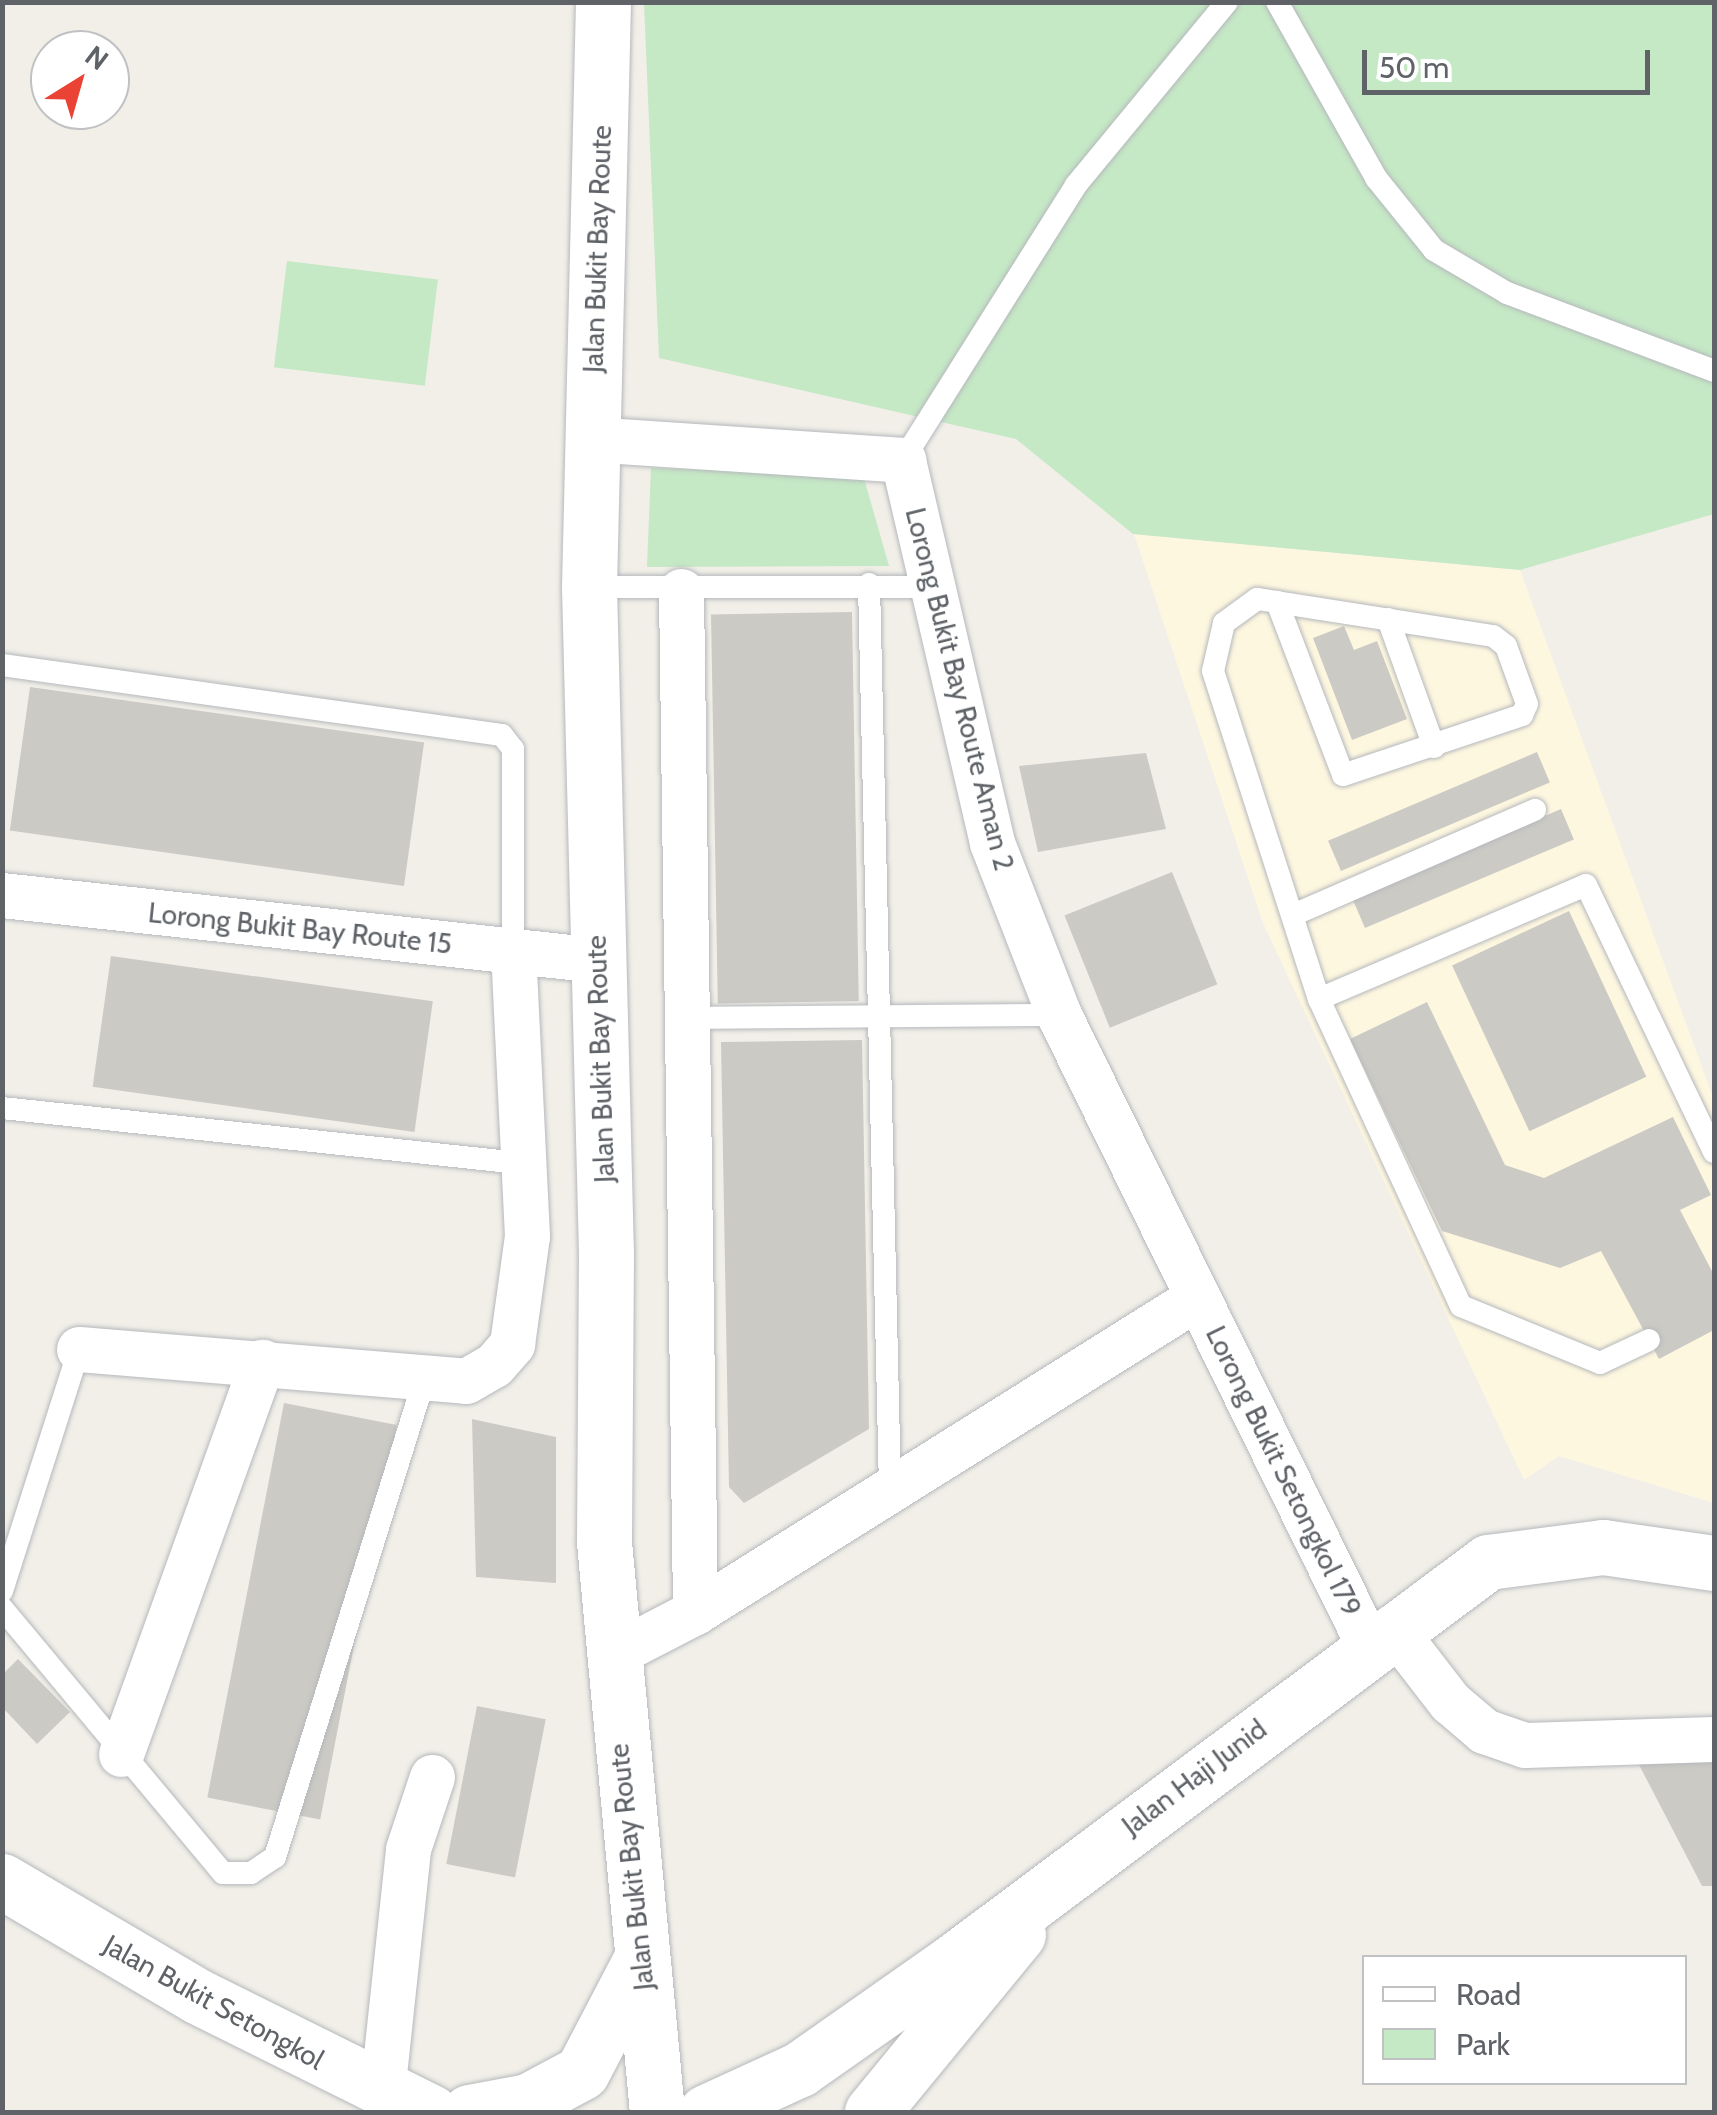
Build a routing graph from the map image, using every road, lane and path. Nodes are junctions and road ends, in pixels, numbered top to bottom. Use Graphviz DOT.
graph roads {
  1 [pos="604,2"];
  2 [pos="1226,2"];
  3 [pos="1277,2"];
  4 [pos="1714,370"];
  5 [pos="589,439"];
  6 [pos="903,460"];
  7 [pos="869,584"];
  8 [pos="589,586"];
  9 [pos="933,588"];
  10 [pos="681,591"];
  11 [pos="1278,602"];
  12 [pos="1388,619"];
  13 [pos="2,665"];
  14 [pos="1434,747"];
  15 [pos="1535,810"];
  16 [pos="2,894"];
  17 [pos="1293,915"];
  18 [pos="513,952"];
  19 [pos="597,960"];
  20 [pos="1319,999"];
  21 [pos="1059,1014"];
  22 [pos="879,1016"];
  23 [pos="688,1018"];
  24 [pos="2,1108"];
  25 [pos="1714,1152"];
  26 [pos="519,1163"];
  27 [pos="1198,1297"];
  28 [pos="1650,1340"];
  29 [pos="79,1350"];
  30 [pos="262,1362"];
  31 [pos="425,1377"];
  32 [pos="890,1492"];
  33 [pos="1714,1563"];
  34 [pos="2,1591"];
  35 [pos="2,1608"];
  36 [pos="695,1612"];
  37 [pos="1381,1636"];
  38 [pos="610,1656"];
  39 [pos="1714,1739"];
  40 [pos="121,1754"];
  41 [pos="432,1777"];
  42 [pos="1059,1880"];
  43 [pos="2,1881"];
  44 [pos="639,1962"];
  45 [pos="409,2106"];
  46 [pos="468,2112"];
  47 [pos="657,2112"];
  48 [pos="706,2112"];
  49 [pos="872,2112"];
  1 -- 5 [label="street, Jalan Bukit Bay Route"];
  2 -- 6 [label="lane"];
  3 -- 4 [label="lane"];
  5 -- 6 [label="street"];
  5 -- 8 [label="street, Jalan Bukit Bay Route"];
  6 -- 9 [label="street, Lorong Bukit Bay Route Aman 2"];
  7 -- 9 [label="lane"];
  7 -- 10 [label="lane"];
  7 -- 22 [label="lane"];
  8 -- 10 [label="lane"];
  8 -- 19 [label="street, Jalan Bukit Bay Route"];
  9 -- 21 [label="street, Lorong Bukit Bay Route Aman 2"];
  10 -- 23 [label="street"];
  11 -- 12 [label="lane"];
  11 -- 14 [label="lane"];
  11 -- 17 [label="lane"];
  12 -- 14 [label="lane"];
  12 -- 14 [label="lane"];
  13 -- 18 [label="lane"];
  15 -- 17 [label="lane"];
  16 -- 18 [label="street, Lorong Bukit Bay Route 15"];
  17 -- 20 [label="lane"];
  18 -- 19 [label="street, Lorong Bukit Bay Route 15"];
  18 -- 26 [label="street"];
  19 -- 38 [label="street, Jalan Bukit Bay Route"];
  20 -- 25 [label="lane"];
  20 -- 28 [label="lane"];
  21 -- 22 [label="lane"];
  21 -- 27 [label="street, Lorong Bukit Bay Route Aman 2"];
  22 -- 23 [label="lane"];
  22 -- 32 [label="lane"];
  23 -- 36 [label="street"];
  24 -- 26 [label="lane"];
  26 -- 31 [label="street"];
  27 -- 32 [label="street"];
  27 -- 37 [label="street, Lorong Bukit Setongkol 179"];
  29 -- 30 [label="street"];
  29 -- 34 [label="lane"];
  30 -- 31 [label="street"];
  30 -- 40 [label="street"];
  31 -- 40 [label="lane"];
  32 -- 36 [label="street"];
  33 -- 37 [label="street, Jalan Haji Junid"];
  35 -- 40 [label="lane"];
  36 -- 38 [label="street"];
  37 -- 39 [label="street, Lorong Bukit Setongkol 179"];
  37 -- 42 [label="street, Jalan Haji Junid"];
  38 -- 44 [label="street, Jalan Bukit Bay Route"];
  41 -- 45 [label="street"];
  42 -- 48 [label="street, Jalan Haji Junid"];
  42 -- 49 [label="street"];
  43 -- 45 [label="street, Jalan Bukit Setongkol"];
  44 -- 46 [label="street"];
  44 -- 47 [label="street, Jalan Bukit Bay Route"];
  45 -- 46 [label="street"];
}
